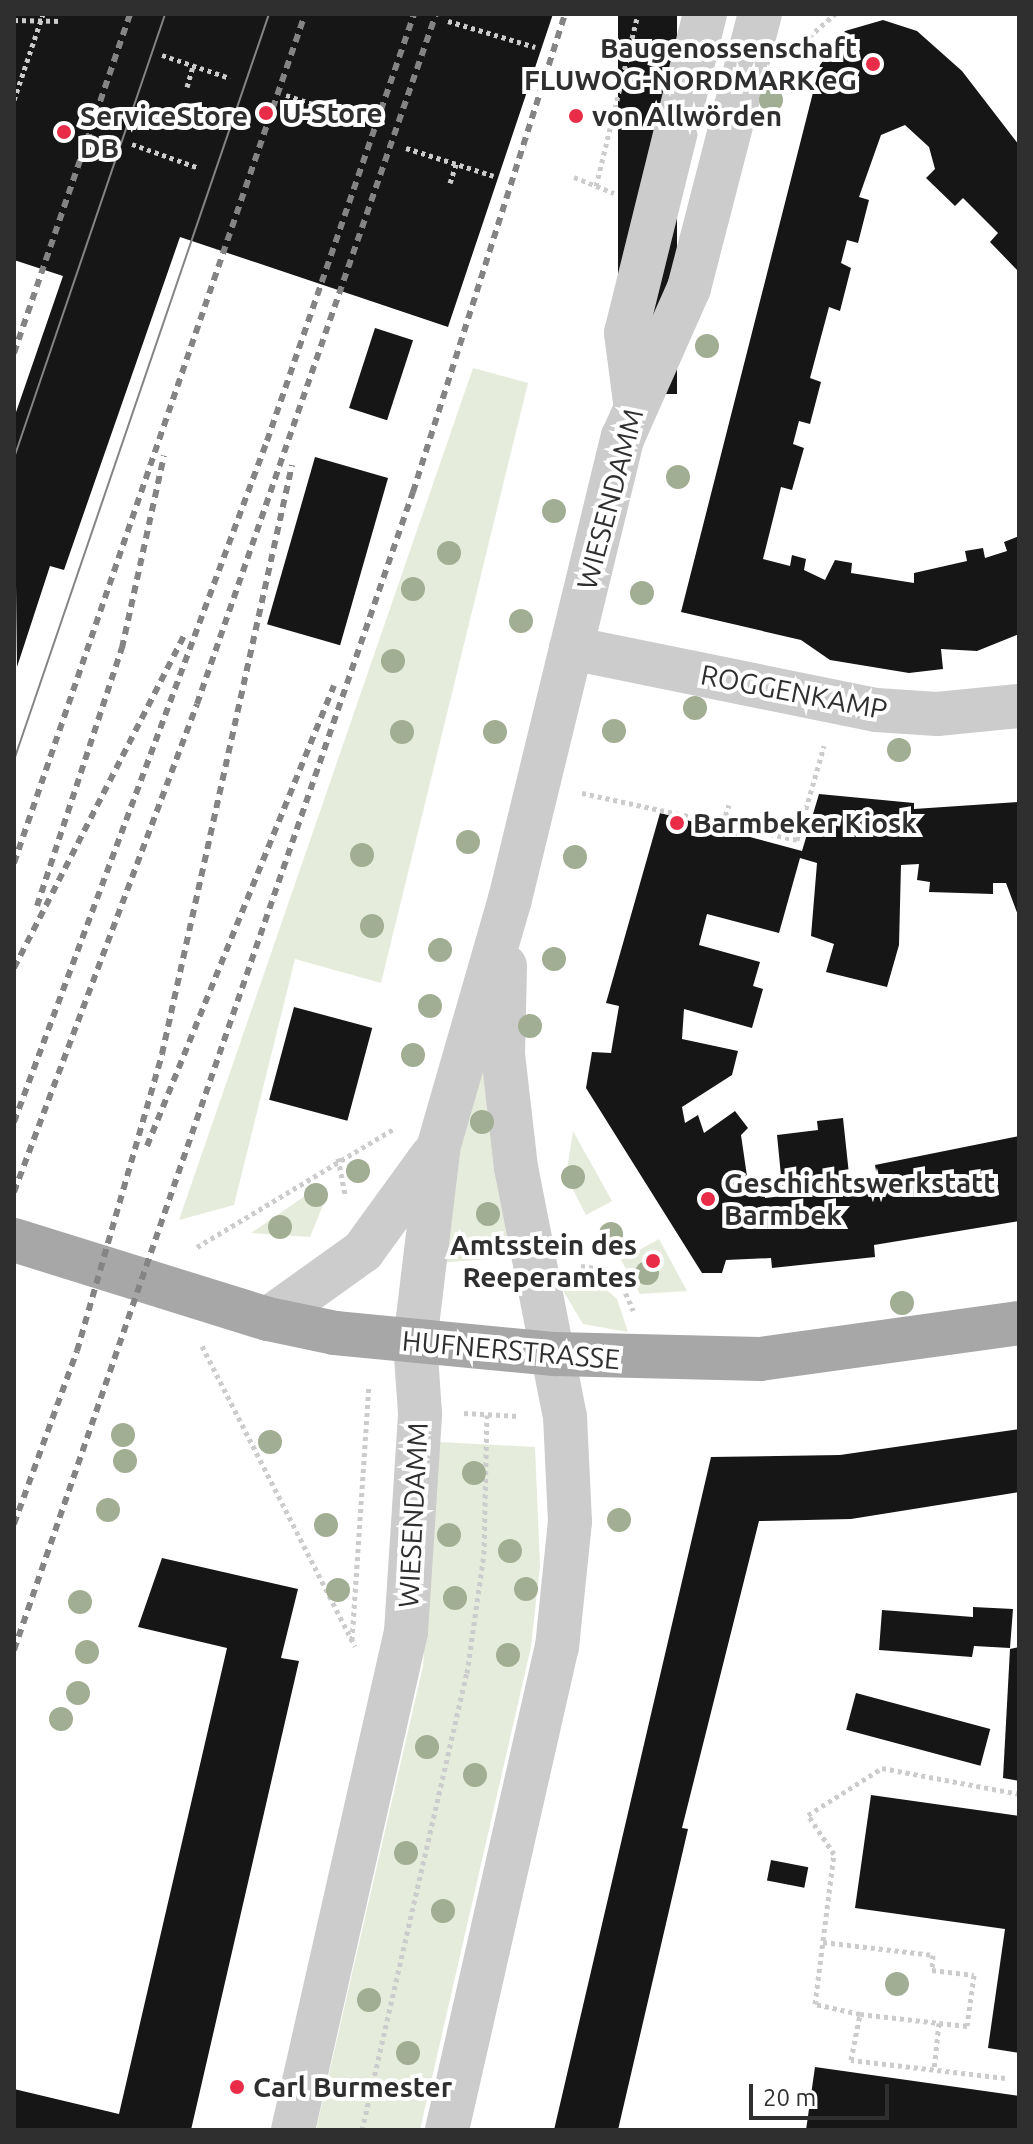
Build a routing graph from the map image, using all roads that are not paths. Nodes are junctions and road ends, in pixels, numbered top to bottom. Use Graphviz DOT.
graph roads {
  1 [pos="705,14"];
  2 [pos="760,14"];
  3 [pos="635,402"];
  4 [pos="571,648"];
  5 [pos="1019,706"];
  6 [pos="510,899"];
  7 [pos="439,1145"];
  8 [pos="14,1240"];
  9 [pos="268,1319"];
  10 [pos="1019,1323"];
  11 [pos="415,1342"];
  12 [pos="555,1354"];
  13 [pos="293,2130"];
  14 [pos="447,2130"];
  1 -- 3 [label="street"];
  2 -- 3 [label="street, WIESENDAMM"];
  3 -- 4 [label="street, WIESENDAMM"];
  4 -- 5 [label="street, ROGGENKAMP"];
  4 -- 6 [label="street, WIESENDAMM"];
  6 -- 7 [label="street, WIESENDAMM"];
  6 -- 12 [label="street, WIESENDAMM"];
  7 -- 9 [label="street"];
  7 -- 11 [label="street, WIESENDAMM"];
  8 -- 9 [label="main road, HUFNERSTRASSE"];
  9 -- 11 [label="main road, HUFNERSTRASSE"];
  10 -- 12 [label="main road, HUFNERSTRASSE"];
  11 -- 12 [label="main road, HUFNERSTRASSE"];
  11 -- 13 [label="street, WIESENDAMM"];
  12 -- 14 [label="street, WIESENDAMM"];
}
